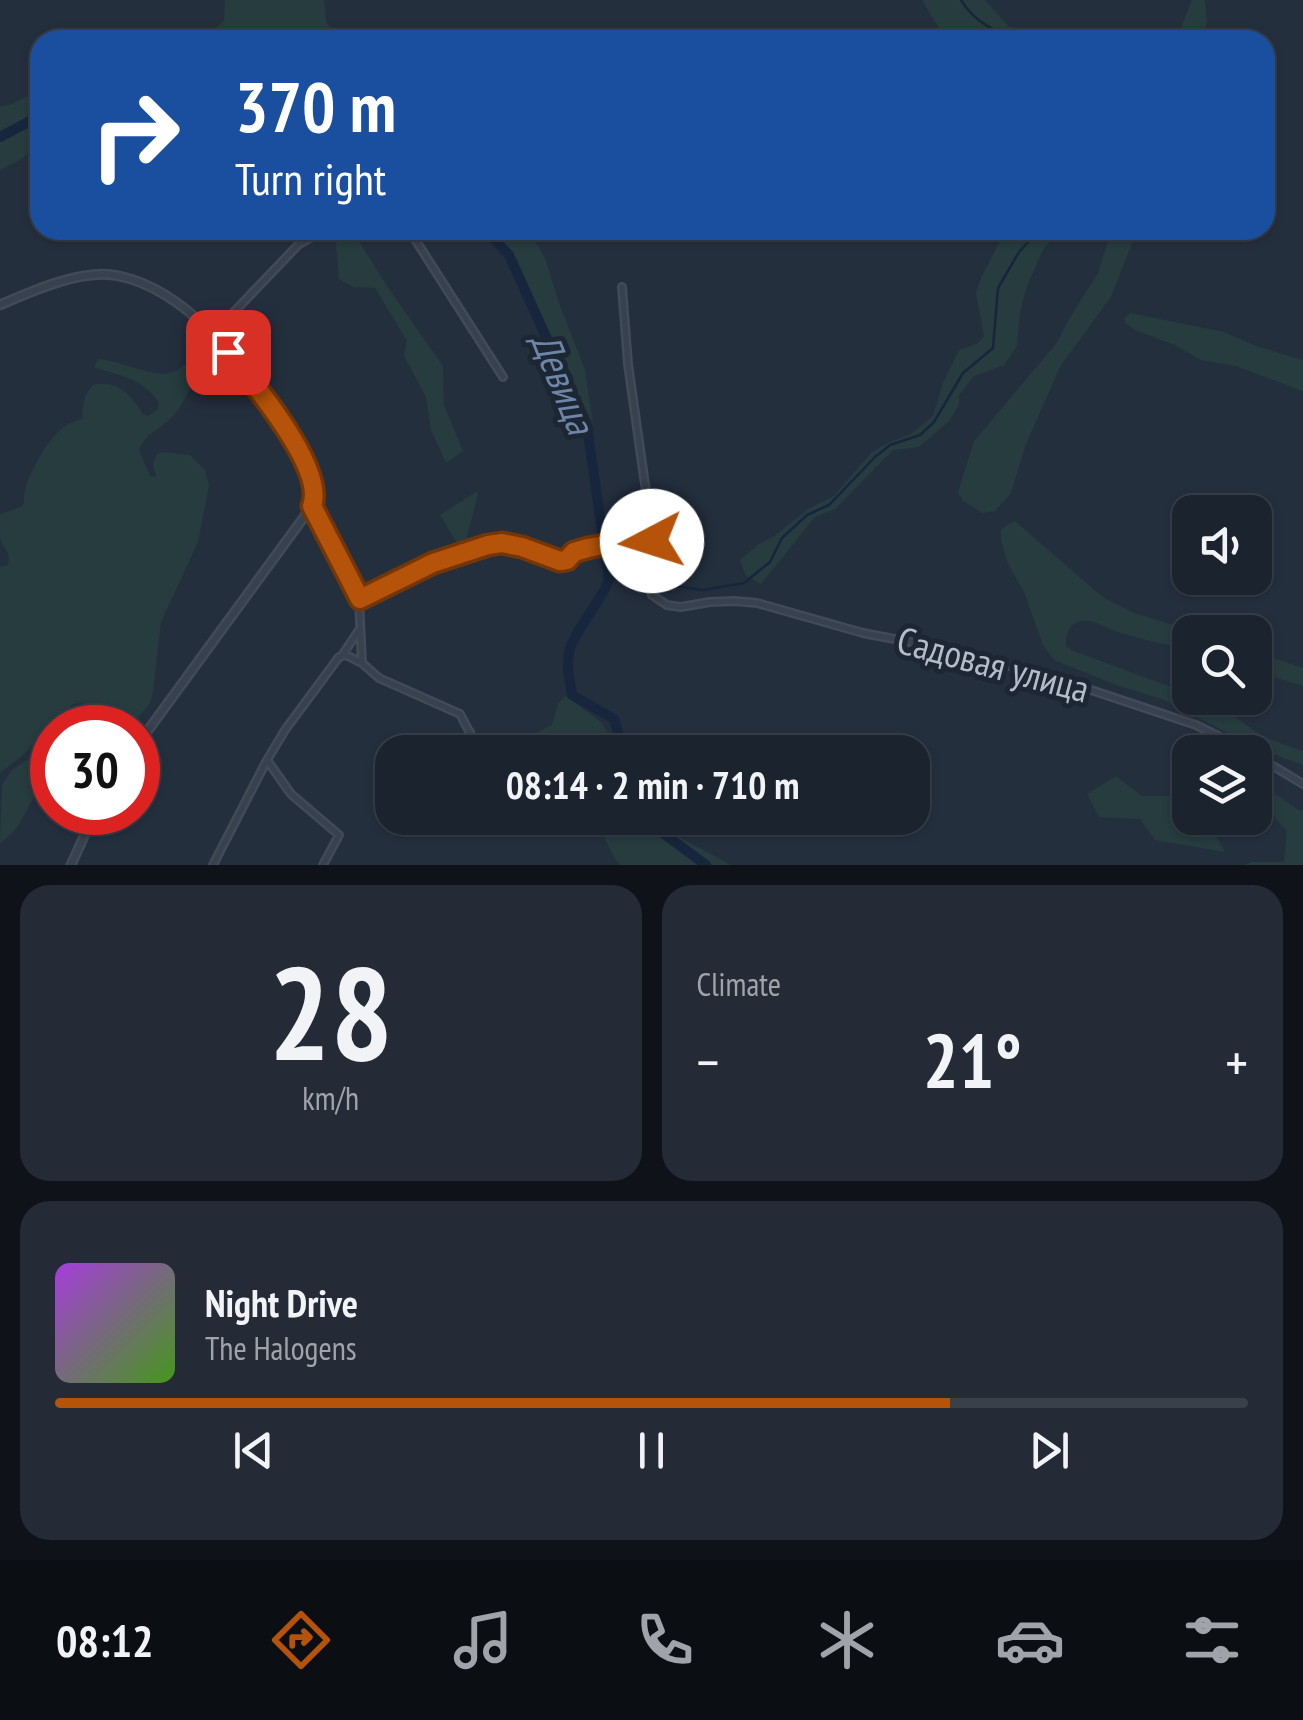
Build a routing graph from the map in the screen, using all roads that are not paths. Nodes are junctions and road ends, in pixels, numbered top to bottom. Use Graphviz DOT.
graph roads {
  1 [pos="306,240"];
  2 [pos="415,240"];
  3 [pos="622,287"];
  4 [pos="0,305"];
  5 [pos="211,332"];
  6 [pos="502,376"];
  7 [pos="312,506"];
  8 [pos="652,541"];
  9 [pos="360,599"];
  10 [pos="360,628"];
  11 [pos="342,656"];
  12 [pos="362,663"];
  13 [pos="160,714"];
  14 [pos="470,732"];
  15 [pos="470,735"];
  16 [pos="470,735"];
  17 [pos="1215,735"];
  18 [pos="267,760"];
  19 [pos="1272,766"];
  20 [pos="1303,784"];
  21 [pos="85,835"];
  22 [pos="71,865"];
  23 [pos="213,865"];
  24 [pos="323,865"];
  1 -- 5 [label="street"];
  2 -- 6 [label="street"];
  3 -- 8 [label="street"];
  4 -- 5 [label="street"];
  5 -- 7 [label="street"];
  7 -- 9 [label="street"];
  7 -- 13 [label="street"];
  8 -- 9 [label="street"];
  8 -- 17 [label="street, Садовая улица"];
  9 -- 10 [label="street"];
  10 -- 11 [label="street"];
  10 -- 12 [label="street"];
  11 -- 12 [label="street"];
  11 -- 18 [label="street"];
  12 -- 14 [label="street"];
  14 -- 15 [label="street"];
  14 -- 16 [label="street"];
  18 -- 23 [label="street"];
  18 -- 24 [label="street"];
  19 -- 20 [label="street, Садовая улица"];
  21 -- 22 [label="street"];
}
